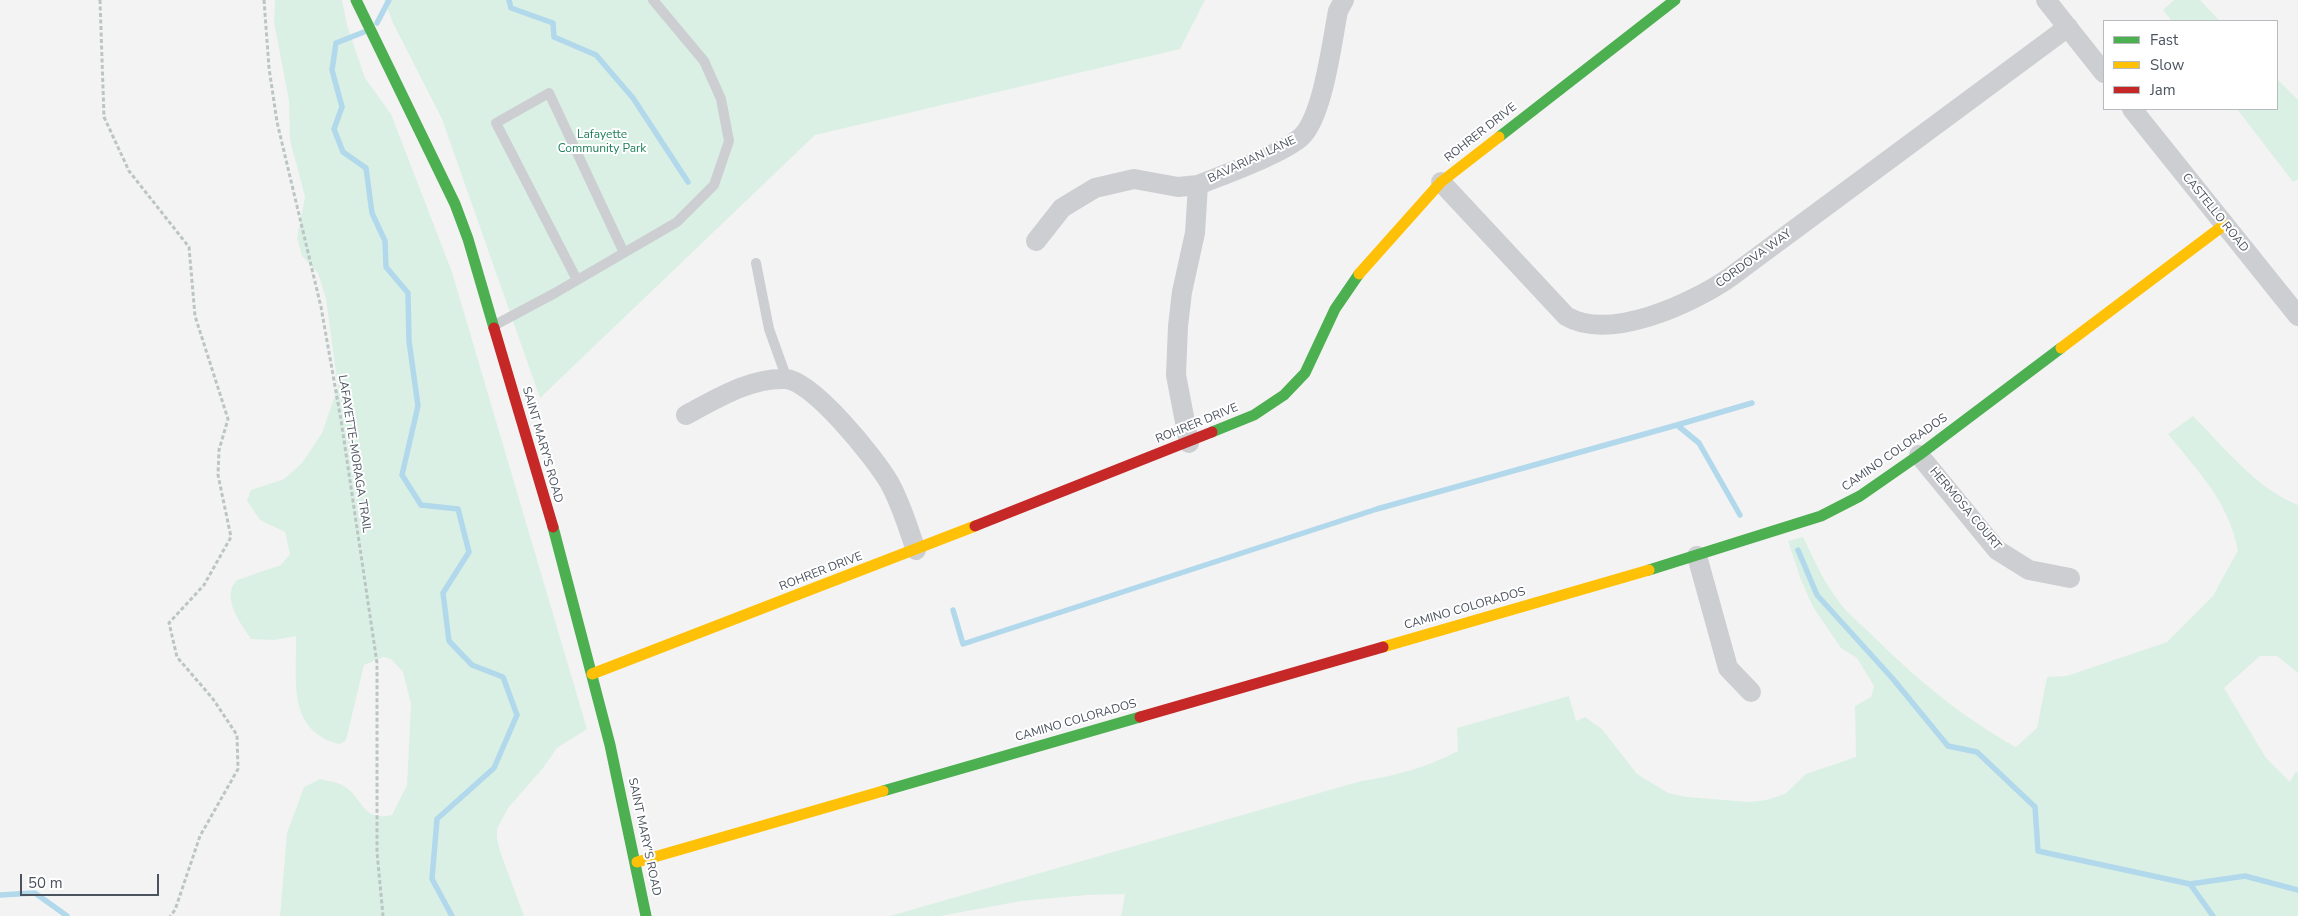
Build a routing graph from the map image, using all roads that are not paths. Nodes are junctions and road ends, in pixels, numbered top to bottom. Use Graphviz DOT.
graph roads {
  1 [pos="356,0"];
  2 [pos="653,0"];
  3 [pos="1344,0"];
  4 [pos="1675,0"];
  5 [pos="2046,0"];
  6 [pos="2068,27"];
  7 [pos="2103,72"];
  8 [pos="2133,110"];
  9 [pos="1441,182"];
  10 [pos="1198,185"];
  11 [pos="2224,225"];
  12 [pos="1036,242"];
  13 [pos="624,253"];
  14 [pos="756,263"];
  15 [pos="578,280"];
  16 [pos="2298,316"];
  17 [pos="493,326"];
  18 [pos="787,379"];
  19 [pos="686,415"];
  20 [pos="1189,442"];
  21 [pos="1919,455"];
  22 [pos="916,550"];
  23 [pos="1697,556"];
  24 [pos="2070,578"];
  25 [pos="592,674"];
  26 [pos="1750,692"];
  27 [pos="637,862"];
  28 [pos="646,916"];
  1 -- 17 [label="street, SAINT MARY'S ROAD"];
  2 -- 13 [label="lane"];
  3 -- 10 [label="street, BAVARIAN LANE"];
  4 -- 9 [label="street, ROHRER DRIVE"];
  5 -- 6 [label="street"];
  6 -- 7 [label="street"];
  6 -- 9 [label="street, CORDOVA WAY"];
  8 -- 11 [label="street, CASTELLO ROAD"];
  9 -- 20 [label="street, ROHRER DRIVE"];
  10 -- 12 [label="street"];
  10 -- 20 [label="street, BAVARIAN LANE"];
  11 -- 16 [label="street, CASTELLO ROAD"];
  11 -- 21 [label="street, CAMINO COLORADOS"];
  13 -- 15 [label="lane"];
  13 -- 15 [label="lane"];
  14 -- 18 [label="lane"];
  15 -- 17 [label="lane"];
  17 -- 25 [label="street, SAINT MARY'S ROAD"];
  18 -- 19 [label="street"];
  18 -- 22 [label="street"];
  20 -- 22 [label="street, ROHRER DRIVE"];
  21 -- 23 [label="street, CAMINO COLORADOS"];
  21 -- 24 [label="street, HERMOSA COURT"];
  22 -- 25 [label="street, ROHRER DRIVE"];
  23 -- 26 [label="street"];
  23 -- 27 [label="street, CAMINO COLORADOS"];
  25 -- 27 [label="street, SAINT MARY'S ROAD"];
  27 -- 28 [label="street, SAINT MARY'S ROAD"];
}
